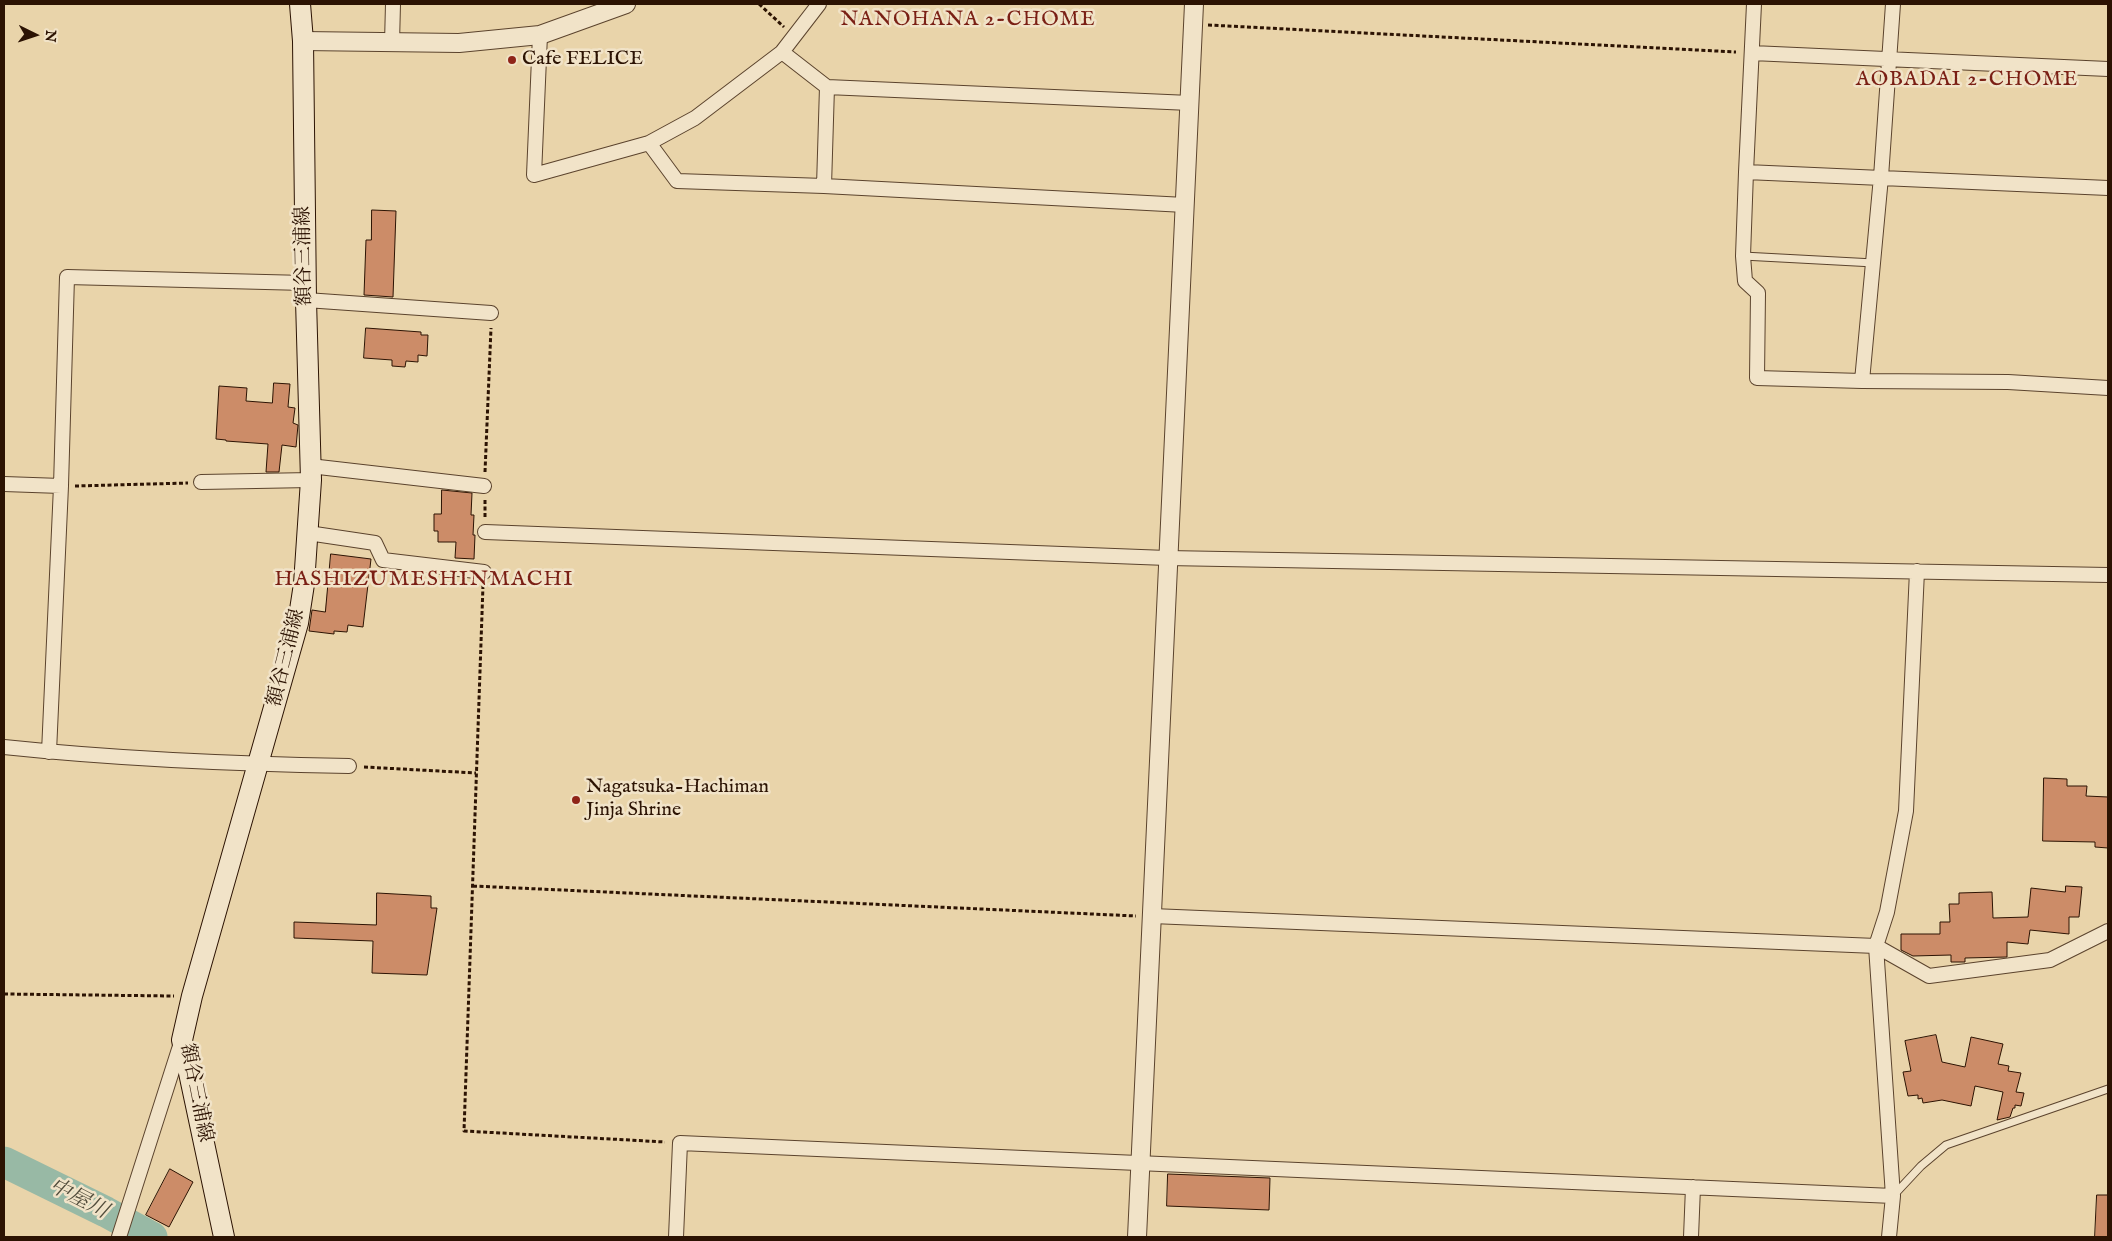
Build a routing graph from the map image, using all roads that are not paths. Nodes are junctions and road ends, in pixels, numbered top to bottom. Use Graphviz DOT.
graph roads {
  1 [pos="300,4"];
  2 [pos="393,4"];
  3 [pos="626,4"];
  4 [pos="818,4"];
  5 [pos="1194,4"];
  6 [pos="1754,4"];
  7 [pos="1893,4"];
  8 [pos="540,35"];
  9 [pos="303,41"];
  10 [pos="392,43"];
  11 [pos="782,52"];
  12 [pos="1752,53"];
  13 [pos="1890,58"];
  14 [pos="2108,69"];
  15 [pos="827,87"];
  16 [pos="1190,103"];
  17 [pos="649,143"];
  18 [pos="1746,172"];
  19 [pos="1881,177"];
  20 [pos="824,186"];
  21 [pos="2108,188"];
  22 [pos="1184,205"];
  23 [pos="1744,256"];
  24 [pos="1874,263"];
  25 [pos="306,292"];
  26 [pos="492,313"];
  27 [pos="1862,381"];
  28 [pos="2108,388"];
  29 [pos="310,473"];
  30 [pos="201,482"];
  31 [pos="4,484"];
  32 [pos="61,486"];
  33 [pos="484,486"];
  34 [pos="485,532"];
  35 [pos="308,533"];
  36 [pos="1168,558"];
  37 [pos="1917,571"];
  38 [pos="484,572"];
  39 [pos="2108,575"];
  40 [pos="4,747"];
  41 [pos="49,752"];
  42 [pos="258,764"];
  43 [pos="349,766"];
  44 [pos="1152,916"];
  45 [pos="2108,931"];
  46 [pos="1876,946"];
  47 [pos="182,1040"];
  48 [pos="2108,1089"];
  49 [pos="1139,1162"];
  50 [pos="1693,1187"];
  51 [pos="1893,1196"];
  52 [pos="120,1234"];
  53 [pos="224,1237"];
  54 [pos="676,1237"];
  55 [pos="1137,1237"];
  56 [pos="1691,1237"];
  57 [pos="1889,1237"];
  1 -- 9 [label="main road, 額谷三浦線"];
  2 -- 10 [label="street"];
  3 -- 8 [label="street"];
  4 -- 11 [label="street"];
  5 -- 16 [label="street"];
  6 -- 12 [label="street"];
  7 -- 13 [label="street"];
  8 -- 10 [label="street"];
  8 -- 17 [label="street"];
  9 -- 10 [label="street"];
  9 -- 25 [label="main road, 額谷三浦線"];
  11 -- 15 [label="street"];
  11 -- 17 [label="street"];
  12 -- 13 [label="street"];
  12 -- 18 [label="street"];
  13 -- 14 [label="street"];
  13 -- 19 [label="street"];
  15 -- 16 [label="street"];
  15 -- 20 [label="street"];
  16 -- 22 [label="street"];
  17 -- 20 [label="street"];
  18 -- 19 [label="street"];
  18 -- 23 [label="street"];
  19 -- 21 [label="street"];
  19 -- 24 [label="street"];
  20 -- 22 [label="street"];
  22 -- 36 [label="street"];
  23 -- 24 [label="lane"];
  23 -- 27 [label="street"];
  24 -- 27 [label="street"];
  25 -- 26 [label="street"];
  25 -- 29 [label="main road, 額谷三浦線"];
  25 -- 32 [label="street"];
  27 -- 28 [label="street"];
  29 -- 30 [label="street"];
  29 -- 33 [label="street"];
  29 -- 35 [label="main road, 額谷三浦線"];
  31 -- 32 [label="street"];
  32 -- 41 [label="street"];
  34 -- 36 [label="street"];
  35 -- 38 [label="street"];
  35 -- 42 [label="main road, 額谷三浦線"];
  36 -- 37 [label="street"];
  36 -- 44 [label="street"];
  37 -- 39 [label="street"];
  37 -- 46 [label="street"];
  40 -- 41 [label="street"];
  41 -- 42 [label="street"];
  42 -- 43 [label="street"];
  42 -- 47 [label="main road, 額谷三浦線"];
  44 -- 46 [label="street"];
  44 -- 49 [label="street"];
  45 -- 46 [label="street"];
  46 -- 51 [label="street"];
  47 -- 52 [label="street"];
  47 -- 53 [label="main road, 額谷三浦線"];
  48 -- 51 [label="lane"];
  49 -- 50 [label="street"];
  49 -- 54 [label="street"];
  49 -- 55 [label="street"];
  50 -- 51 [label="street"];
  50 -- 56 [label="street"];
  51 -- 57 [label="street"];
}
